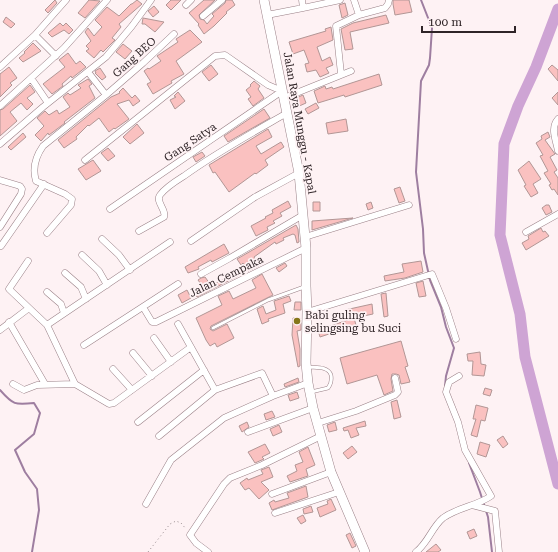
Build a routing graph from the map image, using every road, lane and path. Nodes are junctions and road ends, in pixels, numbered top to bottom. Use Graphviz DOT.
graph roads {
  1 [pos="66,0"];
  2 [pos="107,0"];
  3 [pos="151,0"];
  4 [pos="191,0"];
  5 [pos="222,0"];
  6 [pos="264,0"];
  7 [pos="302,0"];
  8 [pos="340,0"];
  9 [pos="354,0"];
  10 [pos="389,0"];
  11 [pos="186,5"];
  12 [pos="303,8"];
  13 [pos="267,15"];
  14 [pos="359,15"];
  15 [pos="203,16"];
  16 [pos="34,34"];
  17 [pos="174,34"];
  18 [pos="56,56"];
  19 [pos="0,67"];
  20 [pos="351,71"];
  21 [pos="88,72"];
  22 [pos="340,74"];
  23 [pos="31,78"];
  24 [pos="283,94"];
  25 [pos="106,95"];
  26 [pos="48,103"];
  27 [pos="0,106"];
  28 [pos="287,113"];
  29 [pos="558,119"];
  30 [pos="0,144"];
  31 [pos="558,150"];
  32 [pos="85,160"];
  33 [pos="299,173"];
  34 [pos="0,180"];
  35 [pos="44,184"];
  36 [pos="409,205"];
  37 [pos="110,209"];
  38 [pos="558,214"];
  39 [pos="303,215"];
  40 [pos="0,227"];
  41 [pos="139,231"];
  42 [pos="526,232"];
  43 [pos="47,233"];
  44 [pos="305,237"];
  45 [pos="102,239"];
  46 [pos="191,241"];
  47 [pos="170,242"];
  48 [pos="1,246"];
  49 [pos="306,248"];
  50 [pos="82,255"];
  51 [pos="28,261"];
  52 [pos="130,270"];
  53 [pos="65,273"];
  54 [pos="201,274"];
  55 [pos="178,284"];
  56 [pos="107,285"];
  57 [pos="306,286"];
  58 [pos="47,292"];
  59 [pos="86,299"];
  60 [pos="143,307"];
  61 [pos="29,308"];
  62 [pos="307,312"];
  63 [pos="64,313"];
  64 [pos="9,322"];
  65 [pos="178,324"];
  66 [pos="47,325"];
  67 [pos="213,328"];
  68 [pos="0,330"];
  69 [pos="154,338"];
  70 [pos="456,339"];
  71 [pos="84,345"];
  72 [pos="191,347"];
  73 [pos="134,353"];
  74 [pos="171,362"];
  75 [pos="306,367"];
  76 [pos="113,369"];
  77 [pos="204,370"];
  78 [pos="152,376"];
  79 [pos="459,376"];
  80 [pos="395,378"];
  81 [pos="13,384"];
  82 [pos="45,384"];
  83 [pos="75,384"];
  84 [pos="309,388"];
  85 [pos="132,390"];
  86 [pos="215,390"];
  87 [pos="272,396"];
  88 [pos="313,408"];
  89 [pos="138,422"];
  90 [pos="318,422"];
  91 [pos="248,432"];
  92 [pos="159,436"];
  93 [pos="321,436"];
  94 [pos="331,472"];
  95 [pos="339,492"];
  96 [pos="272,494"];
  97 [pos="146,504"];
  98 [pos="474,504"];
  99 [pos="275,513"];
  100 [pos="190,535"];
  101 [pos="148,552"];
  102 [pos="208,552"];
  103 [pos="365,552"];
  104 [pos="416,552"];
  105 [pos="499,552"];
  1 -- 16 [label="street"];
  2 -- 18 [label="street"];
  3 -- 21 [label="street"];
  4 -- 11 [label="street"];
  5 -- 15 [label="street"];
  6 -- 13 [label="street, Jalan Raya Munggu - Kapal"];
  7 -- 12 [label="street"];
  8 -- 12 [label="street"];
  9 -- 14 [label="street"];
  10 -- 14 [label="street"];
  12 -- 13 [label="street"];
  13 -- 24 [label="street, Jalan Raya Munggu - Kapal"];
  14 -- 22 [label="street"];
  16 -- 18 [label="street"];
  16 -- 19 [label="street"];
  17 -- 25 [label="street, Gang BEO"];
  18 -- 23 [label="street"];
  20 -- 22 [label="street, Gang Satya"];
  21 -- 25 [label="street"];
  21 -- 26 [label="street"];
  22 -- 24 [label="street, Gang Satya"];
  23 -- 26 [label="street"];
  23 -- 27 [label="street"];
  24 -- 28 [label="street, Jalan Raya Munggu - Kapal"];
  24 -- 32 [label="street"];
  24 -- 37 [label="street, Gang Satya"];
  25 -- 35 [label="street, Gang BEO"];
  26 -- 30 [label="street"];
  28 -- 33 [label="street, Jalan Raya Munggu - Kapal"];
  28 -- 41 [label="street"];
  29 -- 31 [label="street"];
  33 -- 39 [label="street, Jalan Raya Munggu - Kapal"];
  33 -- 46 [label="street"];
  34 -- 40 [label="street"];
  35 -- 43 [label="street"];
  35 -- 48 [label="street"];
  36 -- 44 [label="street"];
  38 -- 42 [label="street"];
  39 -- 44 [label="street, Jalan Raya Munggu - Kapal"];
  39 -- 54 [label="street"];
  44 -- 49 [label="street, Jalan Raya Munggu - Kapal"];
  45 -- 52 [label="street"];
  47 -- 52 [label="street"];
  49 -- 57 [label="street, Jalan Raya Munggu - Kapal"];
  49 -- 60 [label="street, Jalan Cempaka"];
  50 -- 56 [label="street"];
  51 -- 61 [label="street"];
  52 -- 56 [label="street"];
  53 -- 59 [label="street"];
  55 -- 60 [label="street"];
  56 -- 59 [label="street"];
  57 -- 62 [label="street, Jalan Raya Munggu - Kapal"];
  57 -- 67 [label="lane"];
  58 -- 63 [label="street"];
  59 -- 63 [label="street"];
  60 -- 71 [label="street"];
  61 -- 64 [label="street"];
  61 -- 66 [label="street"];
  62 -- 70 [label="street"];
  62 -- 75 [label="street, Jalan Raya Munggu - Kapal"];
  63 -- 66 [label="street"];
  64 -- 68 [label="street"];
  64 -- 82 [label="street"];
  65 -- 72 [label="street"];
  66 -- 83 [label="street"];
  69 -- 74 [label="street"];
  72 -- 74 [label="street"];
  72 -- 77 [label="street"];
  73 -- 78 [label="street"];
  74 -- 78 [label="street"];
  75 -- 84 [label="street, Jalan Raya Munggu - Kapal"];
  75 -- 84 [label="lane"];
  76 -- 85 [label="street"];
  77 -- 86 [label="street"];
  77 -- 89 [label="street"];
  78 -- 85 [label="street"];
  79 -- 98 [label="street"];
  80 -- 90 [label="street"];
  81 -- 82 [label="street"];
  82 -- 83 [label="street"];
  83 -- 85 [label="street"];
  84 -- 87 [label="street"];
  84 -- 88 [label="street, Jalan Raya Munggu - Kapal"];
  86 -- 87 [label="street"];
  86 -- 92 [label="street"];
  87 -- 97 [label="street"];
  88 -- 90 [label="street, Jalan Raya Munggu - Kapal"];
  88 -- 91 [label="street"];
  90 -- 93 [label="street, Jalan Raya Munggu - Kapal"];
  93 -- 94 [label="street, Jalan Raya Munggu - Kapal"];
  93 -- 100 [label="street"];
  94 -- 95 [label="street, Jalan Raya Munggu - Kapal"];
  94 -- 96 [label="street"];
  95 -- 99 [label="street"];
  95 -- 103 [label="street, Jalan Raya Munggu - Kapal"];
  98 -- 104 [label="street"];
  98 -- 105 [label="street"];
  100 -- 101 [label="path"];
  100 -- 102 [label="street"];
}
